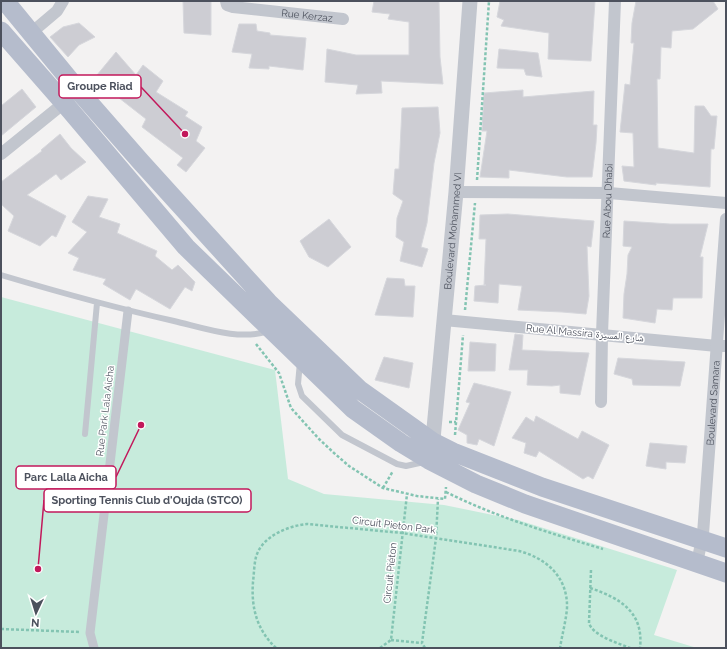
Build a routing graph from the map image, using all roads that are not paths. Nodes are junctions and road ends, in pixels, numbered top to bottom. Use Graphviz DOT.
graph roads {
  1 [pos="5,1"];
  2 [pos="63,1"];
  3 [pos="226,1"];
  4 [pos="470,1"];
  5 [pos="616,1"];
  6 [pos="343,18"];
  7 [pos="1,31"];
  8 [pos="31,33"];
  9 [pos="78,90"];
  10 [pos="64,103"];
  11 [pos="1,154"];
  12 [pos="456,192"];
  13 [pos="609,193"];
  14 [pos="726,203"];
  15 [pos="726,219"];
  16 [pos="203,230"];
  17 [pos="186,246"];
  18 [pos="724,273"];
  19 [pos="1,274"];
  20 [pos="97,303"];
  21 [pos="262,308"];
  22 [pos="128,311"];
  23 [pos="444,320"];
  24 [pos="272,330"];
  25 [pos="602,334"];
  26 [pos="722,346"];
  27 [pos="301,359"];
  28 [pos="601,402"];
  29 [pos="85,434"];
  30 [pos="431,451"];
  31 [pos="702,540"];
  32 [pos="726,548"];
  33 [pos="697,563"];
  34 [pos="726,573"];
  35 [pos="94,648"];
  1 -- 8 [label="main road"];
  2 -- 8 [label="street"];
  3 -- 6 [label="street, Rue Kerzaz"];
  4 -- 12 [label="street, Boulevard Mohammed VI"];
  5 -- 13 [label="street, Rue Abou Dhabi"];
  7 -- 10 [label="main road"];
  8 -- 9 [label="main road"];
  9 -- 10 [label="street"];
  9 -- 16 [label="main road"];
  10 -- 11 [label="street"];
  10 -- 17 [label="main road"];
  12 -- 13 [label="street"];
  12 -- 23 [label="street, Boulevard Mohammed VI"];
  13 -- 14 [label="street"];
  13 -- 25 [label="street, Rue Abou Dhabi"];
  15 -- 18 [label="street, Boulevard Samara"];
  16 -- 17 [label="main road"];
  16 -- 21 [label="main road"];
  17 -- 21 [label="main road"];
  18 -- 26 [label="street, Boulevard Samara"];
  19 -- 20 [label="lane"];
  20 -- 22 [label="lane"];
  20 -- 29 [label="lane"];
  21 -- 24 [label="main road"];
  21 -- 30 [label="main road"];
  22 -- 24 [label="lane"];
  22 -- 35 [label="street, Rue Park Lala Aicha"];
  23 -- 25 [label="street, Rue Al Massira شارع المسيرة"];
  23 -- 30 [label="street, Boulevard Mohammed VI"];
  24 -- 27 [label="main road"];
  25 -- 26 [label="street, Rue Al Massira شارع المسيرة"];
  25 -- 28 [label="street, Rue Abou Dhabi"];
  26 -- 31 [label="street, Boulevard Samara"];
  27 -- 30 [label="main road"];
  27 -- 30 [label="lane"];
  30 -- 31 [label="main road"];
  30 -- 33 [label="main road"];
  31 -- 32 [label="main road"];
  31 -- 33 [label="street, Boulevard Samara"];
  33 -- 34 [label="main road"];
}
